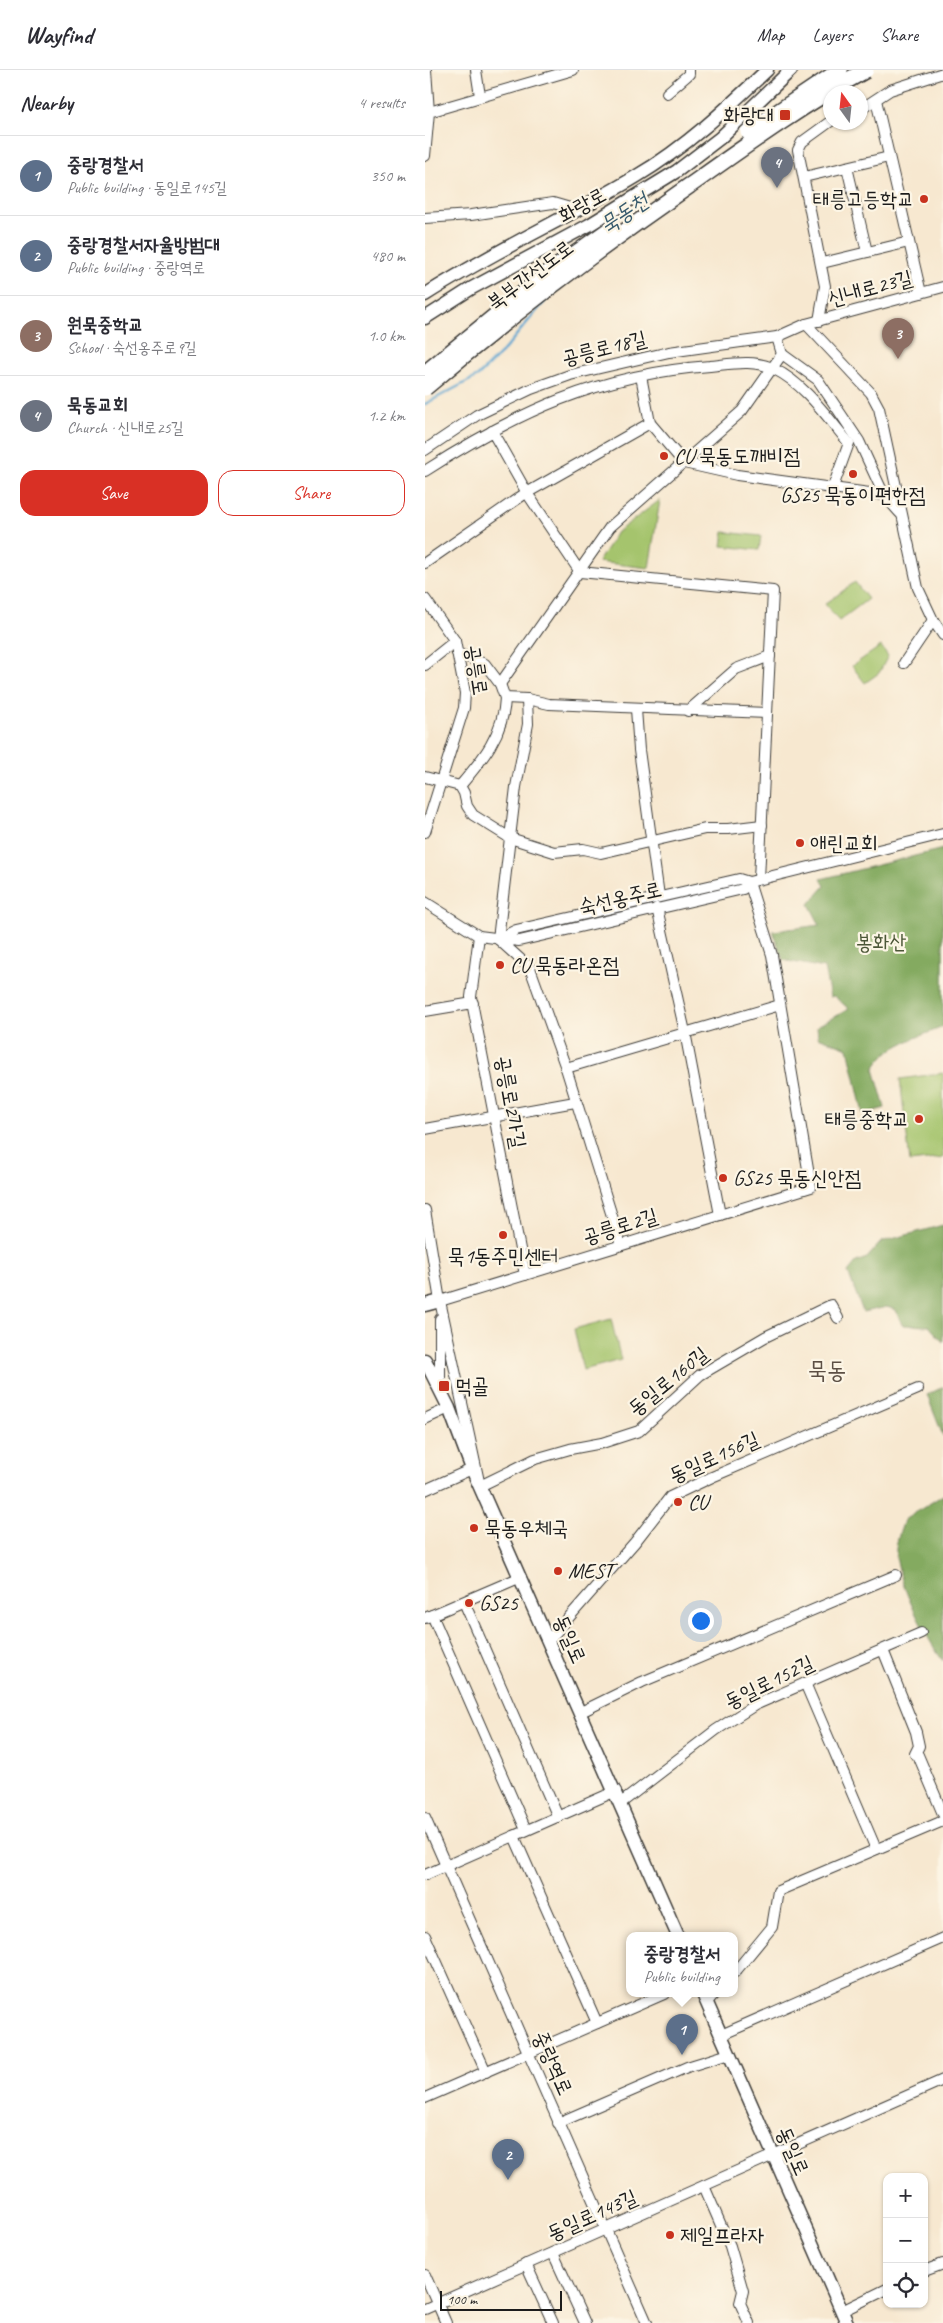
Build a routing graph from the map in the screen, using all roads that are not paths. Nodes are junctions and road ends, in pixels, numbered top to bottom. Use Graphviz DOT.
graph roads {
  1 [pos="426,70"];
  2 [pos="475,70"];
  3 [pos="573,70"];
  4 [pos="689,70"];
  5 [pos="767,70"];
  6 [pos="791,70"];
  7 [pos="840,70"];
  8 [pos="866,70"];
  9 [pos="943,73"];
  10 [pos="667,93"];
  11 [pos="480,96"];
  12 [pos="876,100"];
  13 [pos="868,105"];
  14 [pos="429,112"];
  15 [pos="823,127"];
  16 [pos="425,156"];
  17 [pos="889,156"];
  18 [pos="847,167"];
  19 [pos="804,177"];
  20 [pos="577,210"];
  21 [pos="425,218"];
  22 [pos="909,242"];
  23 [pos="867,252"];
  24 [pos="822,263"];
  25 [pos="943,287"];
  26 [pos="921,294"];
  27 [pos="425,295"];
  28 [pos="425,318"];
  29 [pos="819,321"];
  30 [pos="806,324"];
  31 [pos="777,337"];
  32 [pos="782,354"];
  33 [pos="773,368"];
  34 [pos="425,373"];
  35 [pos="641,376"];
  36 [pos="425,388"];
  37 [pos="650,423"];
  38 [pos="492,431"];
  39 [pos="425,450"];
  40 [pos="684,463"];
  41 [pos="425,471"];
  42 [pos="833,487"];
  43 [pos="527,493"];
  44 [pos="884,495"];
  45 [pos="901,514"];
  46 [pos="425,562"];
  47 [pos="580,572"];
  48 [pos="425,599"];
  49 [pos="933,620"];
  50 [pos="943,635"];
  51 [pos="455,641"];
  52 [pos="457,653"];
  53 [pos="770,656"];
  54 [pos="904,662"];
  55 [pos="425,665"];
  56 [pos="500,684"];
  57 [pos="505,698"];
  58 [pos="527,699"];
  59 [pos="636,709"];
  60 [pos="688,710"];
  61 [pos="767,713"];
  62 [pos="425,777"];
  63 [pos="441,782"];
  64 [pos="460,786"];
  65 [pos="762,825"];
  66 [pos="425,832"];
  67 [pos="943,834"];
  68 [pos="510,838"];
  69 [pos="651,841"];
  70 [pos="759,879"];
  71 [pos="749,882"];
  72 [pos="659,896"];
  73 [pos="425,902"];
  74 [pos="657,908"];
  75 [pos="479,936"];
  76 [pos="497,939"];
  77 [pos="473,1003"];
  78 [pos="780,1005"];
  79 [pos="425,1011"];
  80 [pos="685,1032"];
  81 [pos="566,1068"];
  82 [pos="575,1102"];
  83 [pos="494,1117"];
  84 [pos="425,1130"];
  85 [pos="425,1210"];
  86 [pos="720,1215"];
  87 [pos="621,1245"];
  88 [pos="525,1275"];
  89 [pos="440,1301"];
  90 [pos="425,1305"];
  91 [pos="838,1318"];
  92 [pos="425,1360"];
  93 [pos="440,1388"];
  94 [pos="918,1389"];
  95 [pos="449,1408"];
  96 [pos="425,1419"];
  97 [pos="473,1469"];
  98 [pos="481,1486"];
  99 [pos="425,1490"];
  100 [pos="897,1575"];
  101 [pos="521,1577"];
  102 [pos="464,1602"];
  103 [pos="429,1617"];
  104 [pos="921,1633"];
  105 [pos="549,1640"];
  106 [pos="883,1650"];
  107 [pos="805,1683"];
  108 [pos="581,1712"];
  109 [pos="616,1791"];
  110 [pos="621,1803"];
  111 [pos="943,1814"];
  112 [pos="558,1817"];
  113 [pos="425,1818"];
  114 [pos="943,1821"];
  115 [pos="526,1830"];
  116 [pos="514,1836"];
  117 [pos="876,1849"];
  118 [pos="446,1866"];
  119 [pos="425,1875"];
  120 [pos="676,1932"];
  121 [pos="425,1936"];
  122 [pos="943,1938"];
  123 [pos="738,1968"];
  124 [pos="657,1997"];
  125 [pos="708,1997"];
  126 [pos="597,2023"];
  127 [pos="721,2034"];
  128 [pos="528,2053"];
  129 [pos="729,2054"];
  130 [pos="486,2072"];
  131 [pos="943,2080"];
  132 [pos="425,2098"];
  133 [pos="558,2123"];
  134 [pos="773,2156"];
  135 [pos="704,2186"];
  136 [pos="605,2230"];
  137 [pos="553,2252"];
  138 [pos="526,2264"];
  139 [pos="943,2264"];
  140 [pos="928,2270"];
  141 [pos="425,2275"];
  142 [pos="883,2291"];
  143 [pos="437,2304"];
  144 [pos="425,2309"];
  145 [pos="842,2311"];
  146 [pos="446,2323"];
  147 [pos="553,2323"];
  148 [pos="585,2323"];
  149 [pos="647,2323"];
  150 [pos="749,2323"];
  151 [pos="847,2323"];
  1 -- 14 [label="street"];
  2 -- 11 [label="street"];
  3 -- 11 [label="street"];
  4 -- 10 [label="street"];
  5 -- 20 [label="main road, 화랑로"];
  6 -- 28 [label="main road, 화랑로"];
  7 -- 34 [label="highway, 북부간선도로, bridge"];
  8 -- 36 [label="highway, 북부간선도로, bridge"];
  9 -- 12 [label="street"];
  11 -- 14 [label="street"];
  12 -- 13 [label="street"];
  12 -- 17 [label="street"];
  14 -- 16 [label="street"];
  15 -- 19 [label="street"];
  17 -- 18 [label="street"];
  17 -- 22 [label="street"];
  18 -- 19 [label="street"];
  18 -- 23 [label="street"];
  19 -- 24 [label="street"];
  20 -- 21 [label="street"];
  20 -- 27 [label="main road, 화랑로"];
  22 -- 23 [label="street"];
  22 -- 26 [label="street"];
  23 -- 24 [label="street"];
  24 -- 29 [label="street"];
  25 -- 26 [label="street, 신내로23길"];
  26 -- 29 [label="street, 신내로23길"];
  29 -- 30 [label="street, 신내로23길"];
  30 -- 31 [label="street, 공릉로18길"];
  30 -- 45 [label="street"];
  31 -- 32 [label="street"];
  31 -- 39 [label="street, 공릉로18길"];
  32 -- 33 [label="street"];
  32 -- 44 [label="street"];
  33 -- 35 [label="street"];
  33 -- 40 [label="street"];
  33 -- 42 [label="street"];
  35 -- 37 [label="street"];
  35 -- 38 [label="street"];
  37 -- 40 [label="street"];
  37 -- 43 [label="street"];
  38 -- 41 [label="street"];
  38 -- 43 [label="street"];
  40 -- 42 [label="street"];
  40 -- 47 [label="street"];
  42 -- 44 [label="street"];
  43 -- 46 [label="street"];
  43 -- 47 [label="street"];
  44 -- 45 [label="street"];
  45 -- 49 [label="street"];
  47 -- 53 [label="street"];
  47 -- 56 [label="street"];
  48 -- 51 [label="street, 공릉로"];
  49 -- 50 [label="street"];
  49 -- 54 [label="street"];
  51 -- 52 [label="street, 공릉로"];
  51 -- 55 [label="street"];
  52 -- 56 [label="street"];
  52 -- 63 [label="street, 공릉로"];
  53 -- 60 [label="street"];
  53 -- 61 [label="street"];
  56 -- 57 [label="street"];
  57 -- 58 [label="street"];
  57 -- 64 [label="street"];
  58 -- 59 [label="street"];
  58 -- 68 [label="street"];
  59 -- 60 [label="street"];
  59 -- 69 [label="street"];
  60 -- 61 [label="street"];
  61 -- 65 [label="street"];
  62 -- 63 [label="street"];
  63 -- 64 [label="street"];
  63 -- 66 [label="street, 공릉로"];
  64 -- 68 [label="street"];
  65 -- 69 [label="street"];
  65 -- 70 [label="street"];
  67 -- 70 [label="street, 숙선옹주로"];
  68 -- 69 [label="street"];
  68 -- 76 [label="street"];
  69 -- 72 [label="street"];
  70 -- 71 [label="street, 숙선옹주로"];
  71 -- 72 [label="street, 숙선옹주로"];
  71 -- 74 [label="street, 숙선옹주로"];
  71 -- 78 [label="street"];
  72 -- 76 [label="street, 숙선옹주로"];
  73 -- 75 [label="street, 숙선옹주로"];
  74 -- 76 [label="street, 숙선옹주로"];
  74 -- 80 [label="street"];
  75 -- 76 [label="street, 숙선옹주로"];
  75 -- 77 [label="street, 공릉로2가길"];
  76 -- 81 [label="street"];
  77 -- 79 [label="street"];
  77 -- 83 [label="street, 공릉로2가길"];
  78 -- 80 [label="street"];
  78 -- 86 [label="street, 공릉로2길"];
  80 -- 81 [label="street"];
  80 -- 86 [label="street"];
  81 -- 82 [label="street"];
  82 -- 83 [label="street"];
  82 -- 87 [label="street"];
  83 -- 84 [label="street"];
  83 -- 88 [label="street, 공릉로2가길"];
  85 -- 89 [label="street"];
  86 -- 87 [label="street, 공릉로2길"];
  87 -- 88 [label="street, 공릉로2길"];
  88 -- 89 [label="street, 공릉로2길"];
  89 -- 90 [label="main road"];
  89 -- 93 [label="street"];
  89 -- 98 [label="street"];
  91 -- 98 [label="street, 동일로160길"];
  92 -- 93 [label="main road, 동일로"];
  93 -- 95 [label="main road, 동일로"];
  94 -- 105 [label="street, 동일로156길"];
  95 -- 96 [label="street"];
  95 -- 97 [label="main road, 동일로"];
  97 -- 98 [label="main road, 동일로"];
  97 -- 99 [label="street"];
  98 -- 101 [label="main road, 동일로"];
  100 -- 108 [label="street"];
  101 -- 102 [label="street"];
  101 -- 105 [label="main road, 동일로"];
  102 -- 103 [label="street"];
  102 -- 112 [label="street"];
  103 -- 115 [label="street"];
  104 -- 106 [label="street, 동일로152길"];
  105 -- 108 [label="main road, 동일로"];
  106 -- 107 [label="street, 동일로152길"];
  106 -- 111 [label="street"];
  107 -- 110 [label="street, 동일로152길"];
  107 -- 117 [label="street"];
  108 -- 109 [label="main road, 동일로"];
  109 -- 110 [label="main road, 동일로"];
  109 -- 112 [label="street"];
  110 -- 120 [label="main road, 동일로"];
  112 -- 115 [label="street"];
  113 -- 118 [label="street, 중랑역로"];
  114 -- 117 [label="street"];
  115 -- 116 [label="street"];
  116 -- 118 [label="street"];
  116 -- 126 [label="street"];
  117 -- 123 [label="street"];
  118 -- 119 [label="street"];
  118 -- 128 [label="street, 중랑역로"];
  121 -- 130 [label="street"];
  122 -- 127 [label="street"];
  124 -- 126 [label="street"];
  125 -- 127 [label="main road, 동일로"];
  126 -- 128 [label="street"];
  127 -- 129 [label="main road, 동일로"];
  128 -- 130 [label="street"];
  128 -- 133 [label="street, 중랑역로"];
  129 -- 133 [label="street"];
  129 -- 134 [label="main road, 동일로"];
  130 -- 132 [label="street"];
  131 -- 134 [label="street, 동일로143길"];
  133 -- 136 [label="street, 중랑역로"];
  134 -- 135 [label="street, 동일로143길"];
  134 -- 145 [label="main road, 동일로"];
  135 -- 136 [label="street, 동일로143길"];
  135 -- 150 [label="street"];
  136 -- 137 [label="street, 동일로143길"];
  136 -- 149 [label="street, 중랑역로"];
  137 -- 138 [label="street, 동일로143길"];
  137 -- 148 [label="street"];
  138 -- 143 [label="street, 동일로143길"];
  138 -- 147 [label="street"];
  139 -- 140 [label="street"];
  141 -- 143 [label="street"];
  142 -- 145 [label="street"];
  143 -- 144 [label="street, 동일로143길"];
  143 -- 146 [label="street"];
  145 -- 151 [label="main road, 동일로"];
}
